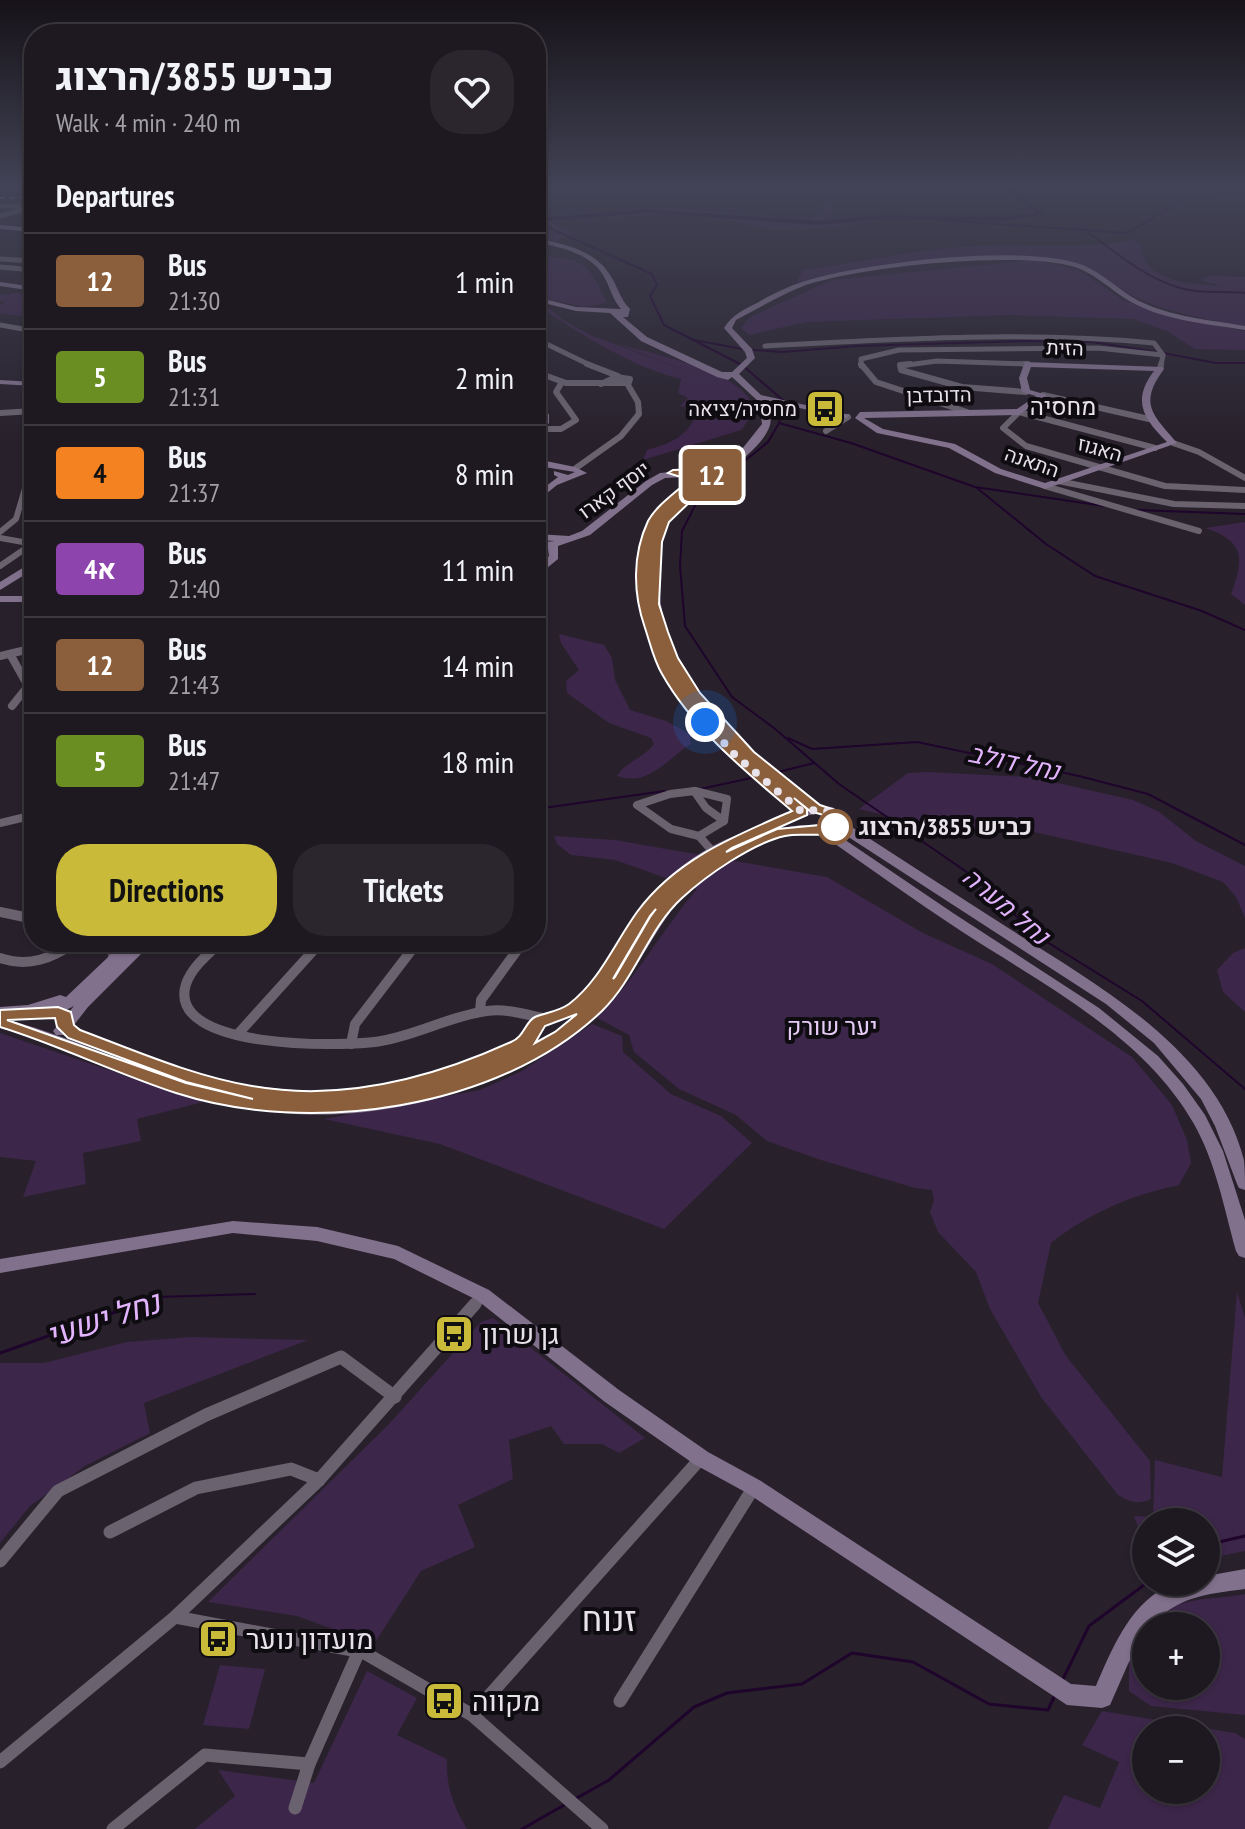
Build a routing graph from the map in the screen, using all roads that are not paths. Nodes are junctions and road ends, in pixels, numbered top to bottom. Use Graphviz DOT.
graph roads {
  1 [pos="596,272"];
  2 [pos="605,272"];
  3 [pos="855,272"];
  4 [pos="1088,272"];
  5 [pos="0,284"];
  6 [pos="24,288"];
  7 [pos="546,302"];
  8 [pos="611,309"];
  9 [pos="623,309"];
  10 [pos="0,325"];
  11 [pos="1245,328"];
  12 [pos="24,329"];
  13 [pos="546,345"];
  14 [pos="765,346"];
  15 [pos="1163,355"];
  16 [pos="1028,364"];
  17 [pos="1160,369"];
  18 [pos="726,371"];
  19 [pos="611,377"];
  20 [pos="546,379"];
  21 [pos="0,382"];
  22 [pos="24,383"];
  23 [pos="624,383"];
  24 [pos="601,384"];
  25 [pos="558,388"];
  26 [pos="1026,392"];
  27 [pos="1043,395"];
  28 [pos="760,397"];
  29 [pos="790,405"];
  30 [pos="766,411"];
  31 [pos="24,412"];
  32 [pos="967,412"];
  33 [pos="1019,412"];
  34 [pos="0,413"];
  35 [pos="853,416"];
  36 [pos="1149,419"];
  37 [pos="546,430"];
  38 [pos="826,431"];
  39 [pos="1173,443"];
  40 [pos="1155,448"];
  41 [pos="576,468"];
  42 [pos="1099,468"];
  43 [pos="546,469"];
  44 [pos="560,475"];
  45 [pos="701,476"];
  46 [pos="1245,478"];
  47 [pos="1058,481"];
  48 [pos="1045,486"];
  49 [pos="546,489"];
  50 [pos="1245,490"];
  51 [pos="24,494"];
  52 [pos="1245,506"];
  53 [pos="1199,531"];
  54 [pos="0,535"];
  55 [pos="24,542"];
  56 [pos="546,542"];
  57 [pos="546,544"];
  58 [pos="24,550"];
  59 [pos="546,565"];
  60 [pos="0,566"];
  61 [pos="24,571"];
  62 [pos="0,587"];
  63 [pos="0,601"];
  64 [pos="24,601"];
  65 [pos="24,650"];
  66 [pos="10,654"];
  67 [pos="0,656"];
  68 [pos="24,679"];
  69 [pos="24,691"];
  70 [pos="12,706"];
  71 [pos="694,791"];
  72 [pos="805,812"];
  73 [pos="24,817"];
  74 [pos="724,821"];
  75 [pos="0,823"];
  76 [pos="824,828"];
  77 [pos="699,836"];
  78 [pos="713,852"];
  79 [pos="0,912"];
  80 [pos="24,917"];
  81 [pos="62,952"];
  82 [pos="113,952"];
  83 [pos="121,952"];
  84 [pos="136,952"];
  85 [pos="211,952"];
  86 [pos="312,952"];
  87 [pos="410,952"];
  88 [pos="516,952"];
  89 [pos="0,958"];
  90 [pos="112,961"];
  91 [pos="91,982"];
  92 [pos="480,1012"];
  93 [pos="0,1013"];
  94 [pos="46,1013"];
  95 [pos="0,1023"];
  96 [pos="66,1024"];
  97 [pos="541,1024"];
  98 [pos="36,1034"];
  99 [pos="237,1035"];
  100 [pos="560,1035"];
  101 [pos="351,1044"];
  102 [pos="1245,1184"];
  103 [pos="1245,1251"];
  104 [pos="0,1266"];
  105 [pos="483,1295"];
  106 [pos="395,1397"];
  107 [pos="701,1458"];
  108 [pos="319,1480"];
  109 [pos="754,1487"];
  110 [pos="110,1532"];
  111 [pos="0,1561"];
  112 [pos="1245,1579"];
  113 [pos="175,1617"];
  114 [pos="359,1651"];
  115 [pos="620,1701"];
  116 [pos="472,1715"];
  117 [pos="0,1762"];
  118 [pos="309,1764"];
  119 [pos="295,1808"];
  120 [pos="113,1829"];
  121 [pos="602,1829"];
  1 -- 8 [label="main road"];
  2 -- 9 [label="main road"];
  3 -- 18 [label="main road"];
  4 -- 11 [label="main road"];
  5 -- 6 [label="main road"];
  7 -- 8 [label="main road"];
  8 -- 9 [label="main road"];
  8 -- 18 [label="main road"];
  9 -- 18 [label="main road"];
  10 -- 12 [label="street"];
  13 -- 19 [label="street"];
  14 -- 15 [label="street"];
  15 -- 17 [label="street"];
  15 -- 32 [label="street"];
  16 -- 17 [label="main road, הזית"];
  16 -- 26 [label="main road, הזית"];
  16 -- 26 [label="street"];
  17 -- 36 [label="main road"];
  18 -- 28 [label="main road"];
  18 -- 45 [label="main road"];
  19 -- 23 [label="street"];
  19 -- 24 [label="street"];
  20 -- 25 [label="street"];
  21 -- 22 [label="main road"];
  23 -- 24 [label="street"];
  23 -- 41 [label="street"];
  24 -- 25 [label="street"];
  25 -- 37 [label="street"];
  26 -- 27 [label="main road, הזית"];
  27 -- 33 [label="main road"];
  27 -- 36 [label="street, הזית"];
  28 -- 29 [label="main road, הדובדבן"];
  28 -- 30 [label="main road"];
  29 -- 30 [label="main road"];
  29 -- 35 [label="main road, הדובדבן"];
  30 -- 45 [label="main road"];
  31 -- 34 [label="street"];
  32 -- 33 [label="main road, הדובדבן"];
  32 -- 35 [label="main road, הדובדבן"];
  33 -- 40 [label="street"];
  33 -- 42 [label="street, האגוז"];
  35 -- 38 [label="street"];
  35 -- 48 [label="main road, התאנה"];
  36 -- 39 [label="main road"];
  39 -- 40 [label="main road"];
  39 -- 46 [label="street"];
  40 -- 42 [label="main road"];
  41 -- 44 [label="main road"];
  42 -- 47 [label="main road"];
  42 -- 50 [label="street, האגוז"];
  43 -- 44 [label="main road"];
  44 -- 49 [label="main road"];
  45 -- 56 [label="main road, יוסף קארו"];
  45 -- 72 [label="main road"];
  47 -- 48 [label="main road"];
  47 -- 52 [label="street"];
  48 -- 53 [label="street, התאנה"];
  51 -- 54 [label="street"];
  54 -- 55 [label="street"];
  57 -- 59 [label="main road"];
  58 -- 60 [label="street"];
  61 -- 62 [label="main road"];
  63 -- 64 [label="main road"];
  65 -- 66 [label="street"];
  66 -- 67 [label="street"];
  66 -- 68 [label="street"];
  69 -- 70 [label="street"];
  71 -- 74 [label="street"];
  71 -- 74 [label="street"];
  71 -- 77 [label="street"];
  72 -- 76 [label="main road"];
  72 -- 76 [label="main road"];
  72 -- 78 [label="main road"];
  73 -- 75 [label="street"];
  74 -- 77 [label="street"];
  76 -- 100 [label="main road"];
  76 -- 102 [label="main road"];
  76 -- 103 [label="main road"];
  77 -- 78 [label="street"];
  78 -- 97 [label="main road"];
  79 -- 80 [label="street"];
  81 -- 89 [label="street"];
  82 -- 90 [label="street"];
  83 -- 90 [label="main road"];
  84 -- 96 [label="main road"];
  85 -- 99 [label="street"];
  86 -- 99 [label="street"];
  87 -- 101 [label="street"];
  88 -- 92 [label="street"];
  90 -- 91 [label="main road"];
  91 -- 93 [label="main road"];
  91 -- 94 [label="main road"];
  92 -- 97 [label="street"];
  92 -- 101 [label="street"];
  93 -- 94 [label="main road"];
  94 -- 96 [label="main road"];
  94 -- 98 [label="main road"];
  95 -- 98 [label="main road"];
  96 -- 97 [label="main road"];
  96 -- 98 [label="main road"];
  97 -- 100 [label="main road"];
  98 -- 100 [label="main road"];
  99 -- 101 [label="street"];
  104 -- 105 [label="main road"];
  105 -- 106 [label="street"];
  105 -- 107 [label="main road"];
  106 -- 108 [label="street"];
  106 -- 111 [label="street"];
  107 -- 109 [label="main road"];
  107 -- 116 [label="street"];
  108 -- 110 [label="street"];
  108 -- 113 [label="street"];
  109 -- 112 [label="main road"];
  109 -- 115 [label="street"];
  113 -- 114 [label="street"];
  113 -- 117 [label="street"];
  114 -- 116 [label="street"];
  114 -- 118 [label="street"];
  116 -- 121 [label="street"];
  118 -- 119 [label="street"];
  118 -- 120 [label="street"];
}
